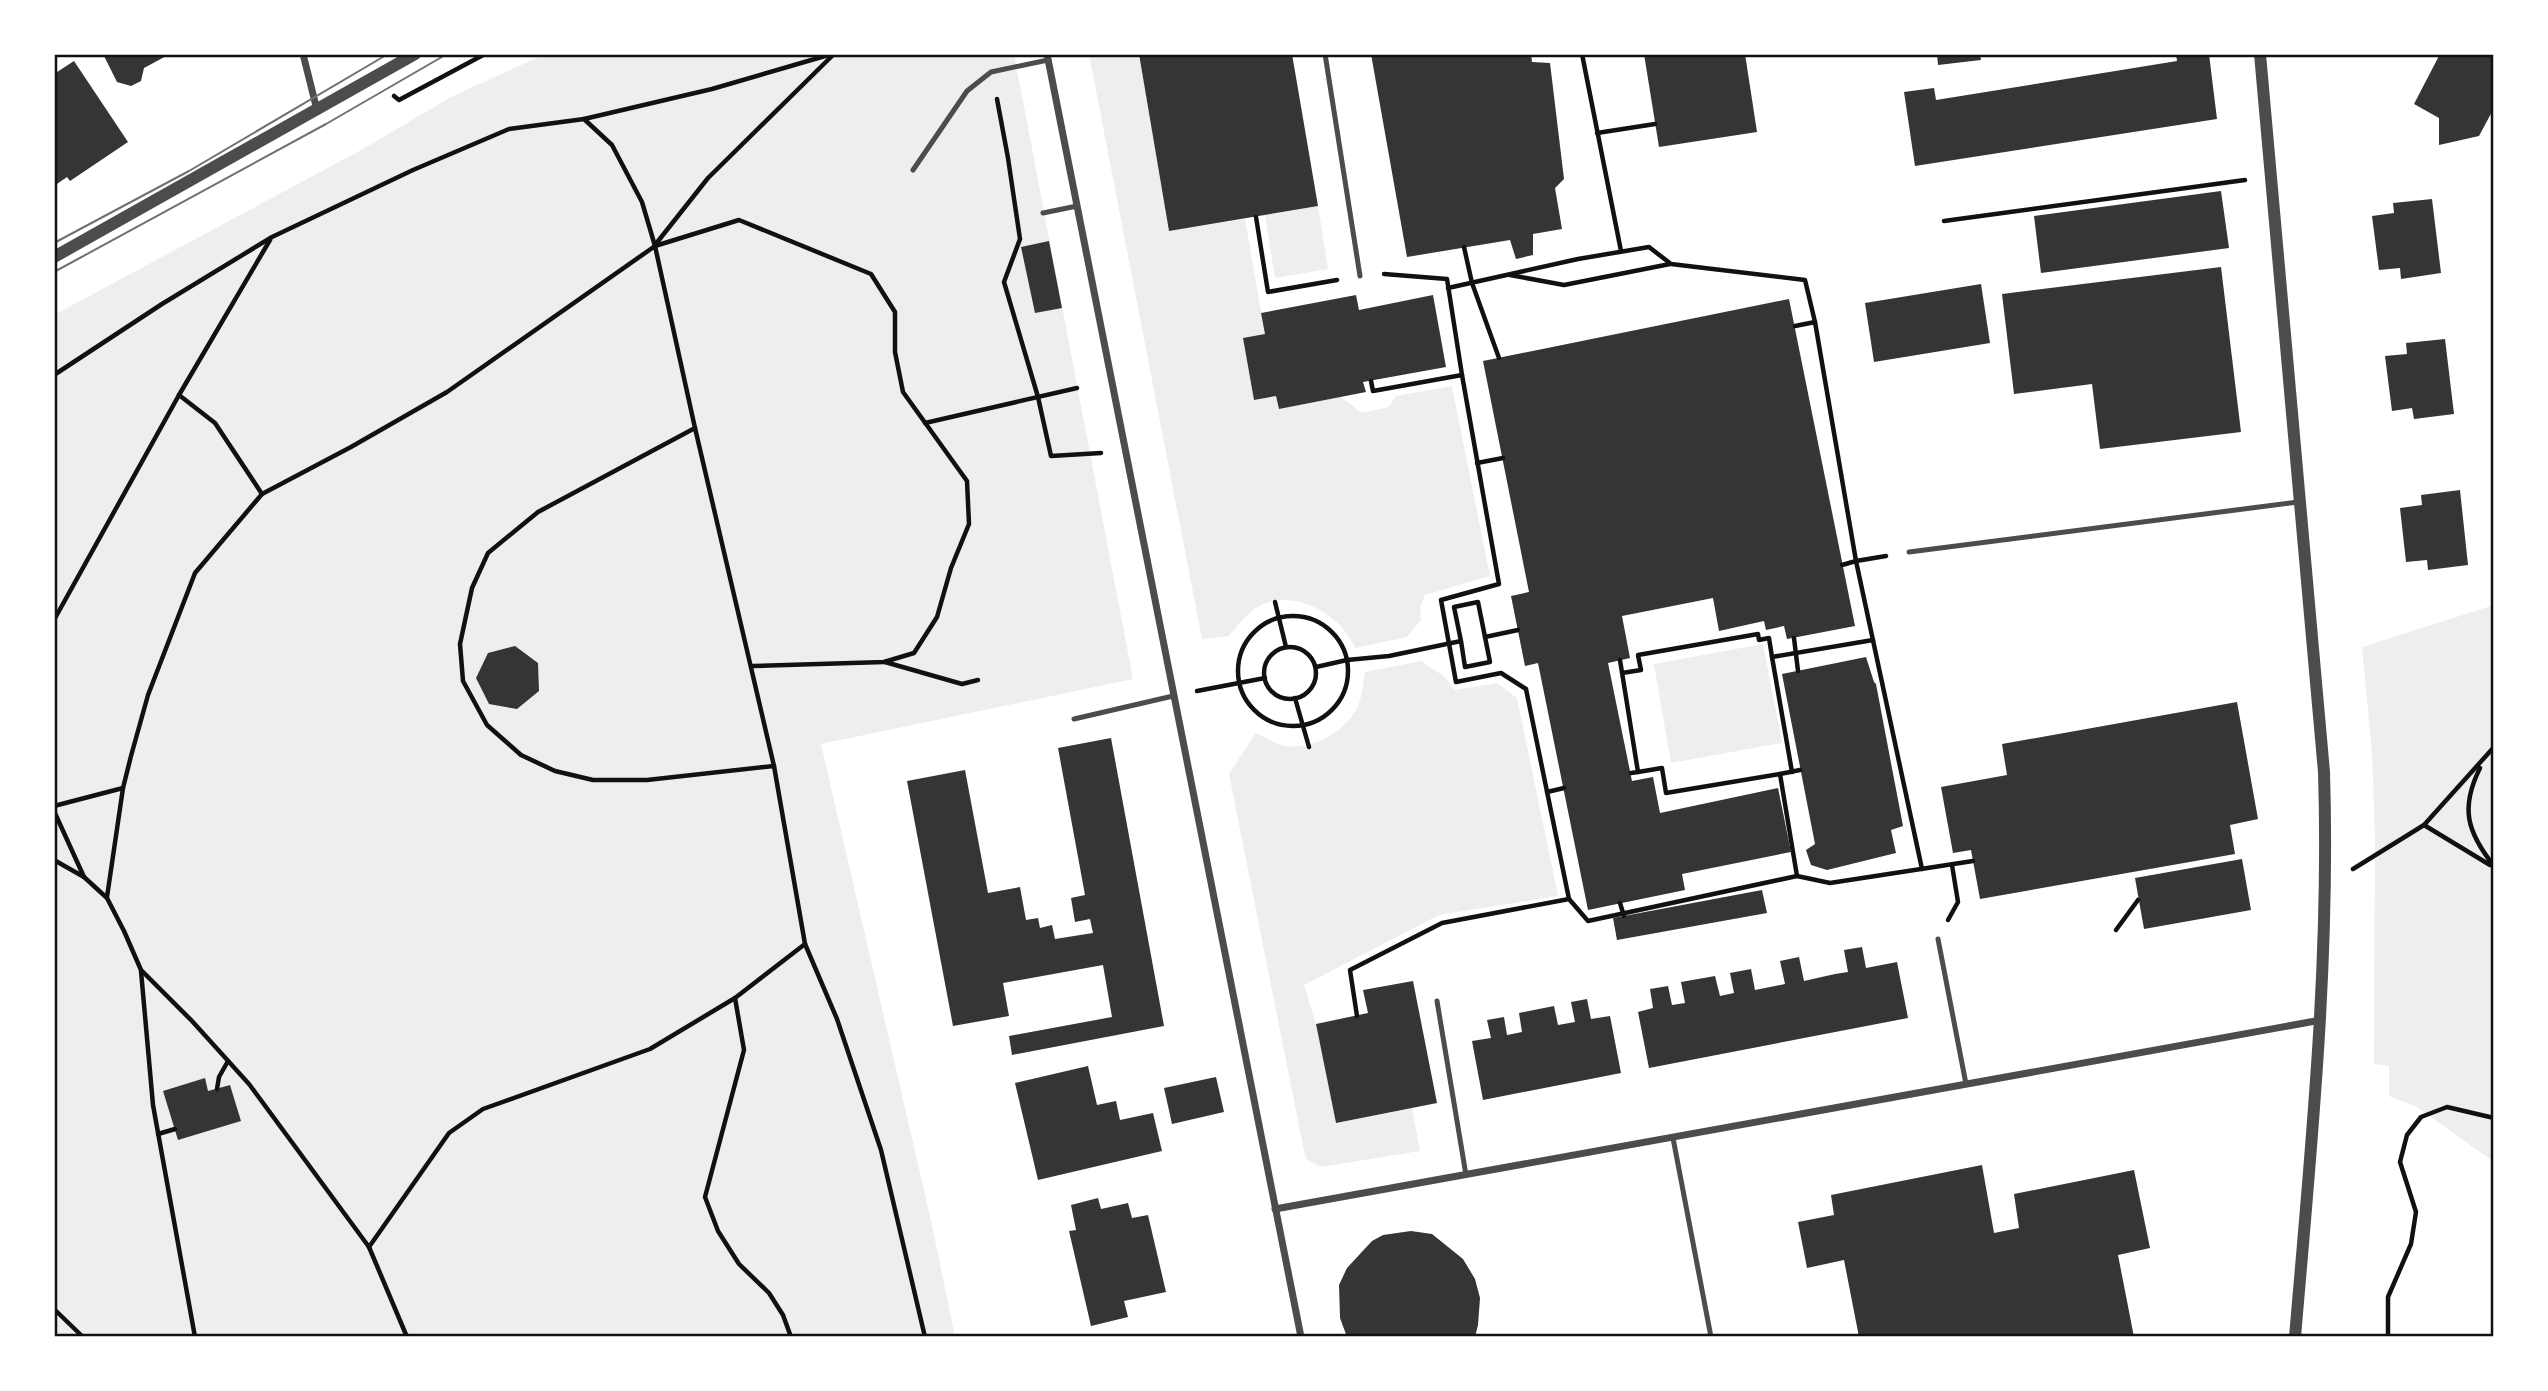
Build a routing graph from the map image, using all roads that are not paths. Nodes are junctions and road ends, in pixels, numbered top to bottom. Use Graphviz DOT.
graph roads {
  1 [pos="303,54"];
  2 [pos="415,54"];
  3 [pos="1325,54"];
  4 [pos="2260,54"];
  5 [pos="1047,57"];
  6 [pos="317,110"];
  7 [pos="913,170"];
  8 [pos="1077,206"];
  9 [pos="1043,213"];
  10 [pos="54,257"];
  11 [pos="1360,276"];
  12 [pos="2300,502"];
  13 [pos="1909,552"];
  14 [pos="1173,696"];
  15 [pos="1074,719"];
  16 [pos="1938,939"];
  17 [pos="1437,1001"];
  18 [pos="2321,1020"];
  19 [pos="1966,1084"];
  20 [pos="1673,1138"];
  21 [pos="1466,1175"];
  22 [pos="1275,1209"];
  23 [pos="1301,1337"];
  24 [pos="1711,1337"];
  25 [pos="2295,1337"];
  1 -- 6 [label="street"];
  2 -- 6 [label="street"];
  3 -- 11 [label="lane"];
  4 -- 12 [label="street"];
  5 -- 7 [label="lane"];
  5 -- 8 [label="street"];
  6 -- 10 [label="street"];
  8 -- 9 [label="lane"];
  8 -- 14 [label="street"];
  12 -- 13 [label="lane"];
  12 -- 18 [label="street"];
  14 -- 15 [label="lane"];
  14 -- 22 [label="street"];
  16 -- 19 [label="lane"];
  17 -- 21 [label="lane"];
  18 -- 19 [label="street"];
  18 -- 25 [label="street"];
  19 -- 20 [label="street"];
  20 -- 21 [label="street"];
  20 -- 24 [label="lane"];
  21 -- 22 [label="street"];
  22 -- 23 [label="street"];
}
